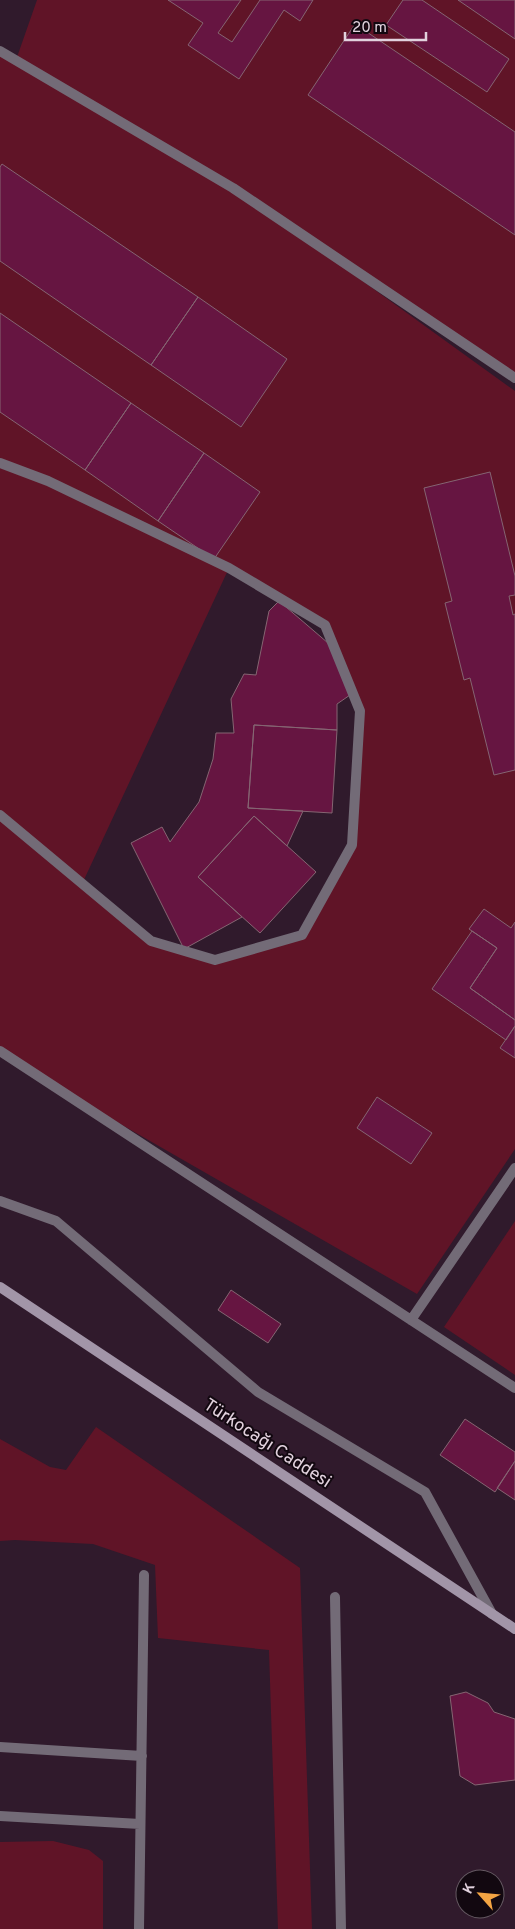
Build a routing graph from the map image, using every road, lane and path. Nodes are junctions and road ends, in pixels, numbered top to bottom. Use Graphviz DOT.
graph roads {
  1 [pos="0,51"];
  2 [pos="515,378"];
  3 [pos="0,463"];
  4 [pos="0,815"];
  5 [pos="0,1052"];
  6 [pos="515,1168"];
  7 [pos="0,1201"];
  8 [pos="0,1287"];
  9 [pos="411,1320"];
  10 [pos="515,1388"];
  11 [pos="144,1575"];
  12 [pos="334,1597"];
  13 [pos="492,1614"];
  14 [pos="515,1630"];
  15 [pos="0,1747"];
  16 [pos="142,1756"];
  17 [pos="0,1816"];
  18 [pos="140,1824"];
  19 [pos="139,1929"];
  20 [pos="341,1929"];
  1 -- 2 [label="lane"];
  3 -- 4 [label="lane"];
  5 -- 9 [label="lane"];
  6 -- 9 [label="lane"];
  7 -- 13 [label="lane"];
  8 -- 13 [label="main road, Türkocağı Caddesi"];
  9 -- 10 [label="lane"];
  11 -- 16 [label="lane"];
  12 -- 20 [label="lane"];
  13 -- 14 [label="main road, Türkocağı Caddesi"];
  15 -- 16 [label="lane"];
  16 -- 18 [label="lane"];
  17 -- 18 [label="lane"];
  18 -- 19 [label="lane"];
}
